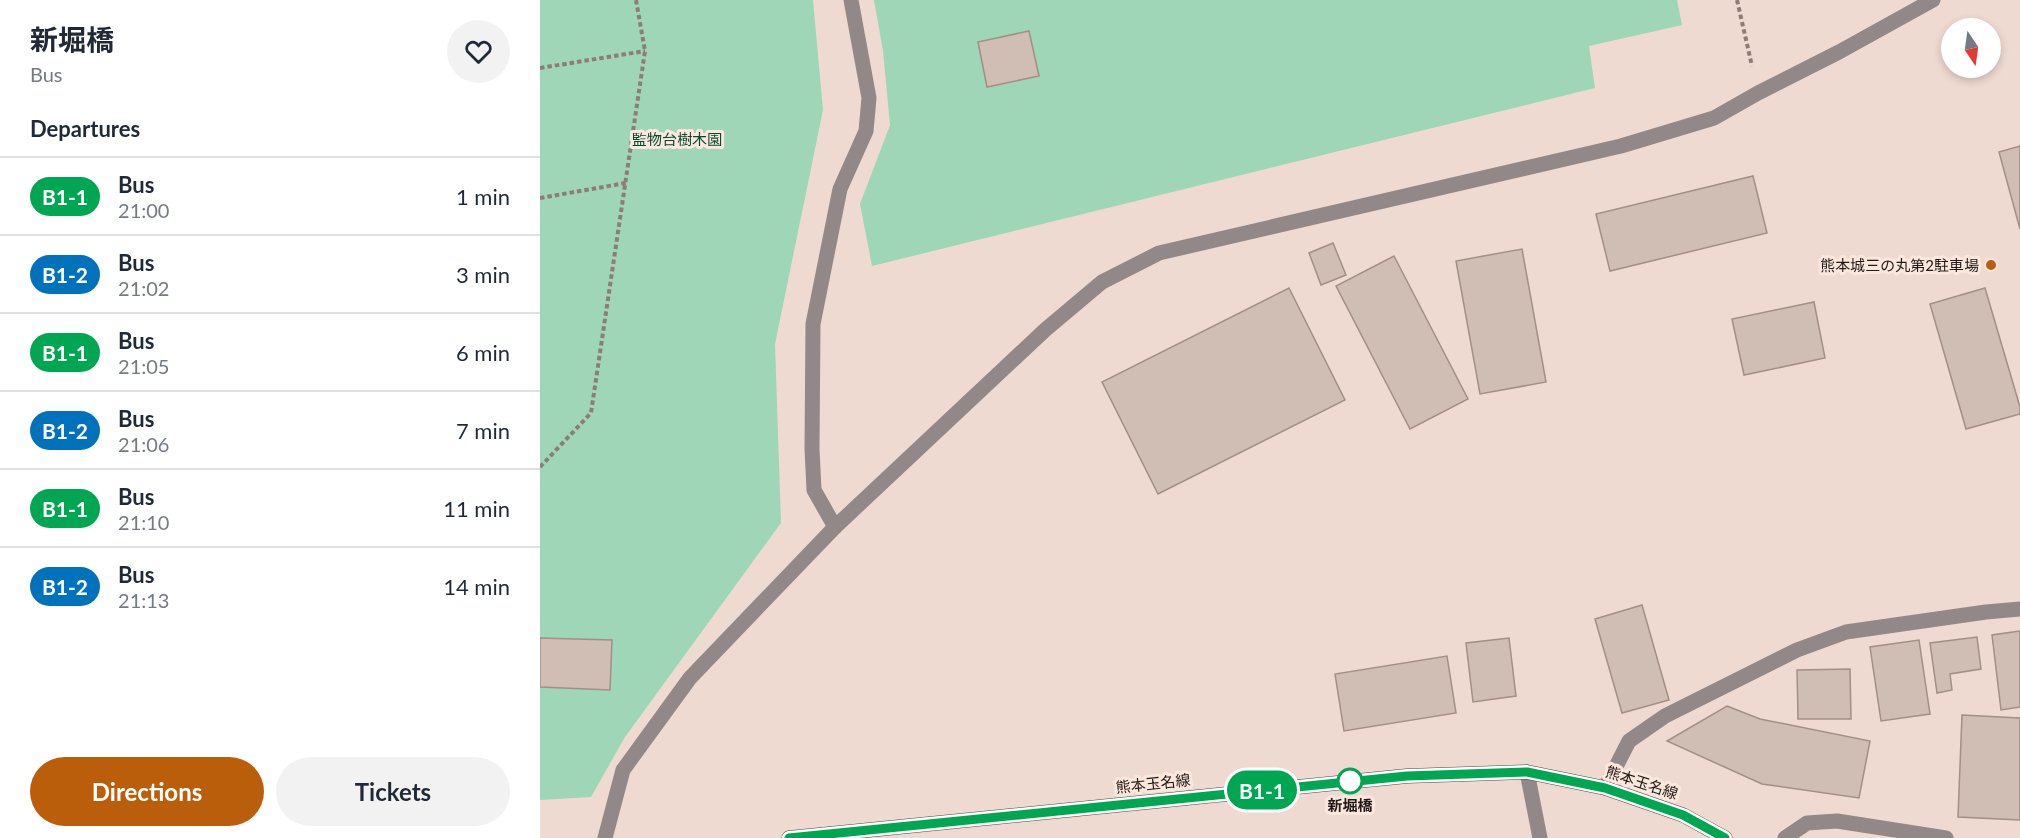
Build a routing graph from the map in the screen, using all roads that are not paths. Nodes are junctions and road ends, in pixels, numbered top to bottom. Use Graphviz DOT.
graph roads {
  1 [pos="850,0"];
  2 [pos="1933,0"];
  3 [pos="835,527"];
  4 [pos="2020,609"];
  5 [pos="1527,772"];
  6 [pos="1605,788"];
  7 [pos="605,838"];
  8 [pos="789,838"];
  9 [pos="1540,838"];
  10 [pos="1725,838"];
  11 [pos="1785,838"];
  12 [pos="1947,838"];
  1 -- 3 [label="street"];
  2 -- 3 [label="street"];
  3 -- 7 [label="street"];
  4 -- 6 [label="street"];
  5 -- 6 [label="main road, 熊本玉名線"];
  5 -- 8 [label="main road, 熊本玉名線"];
  5 -- 9 [label="street"];
  6 -- 10 [label="main road, 熊本玉名線"];
  11 -- 12 [label="street"];
}
